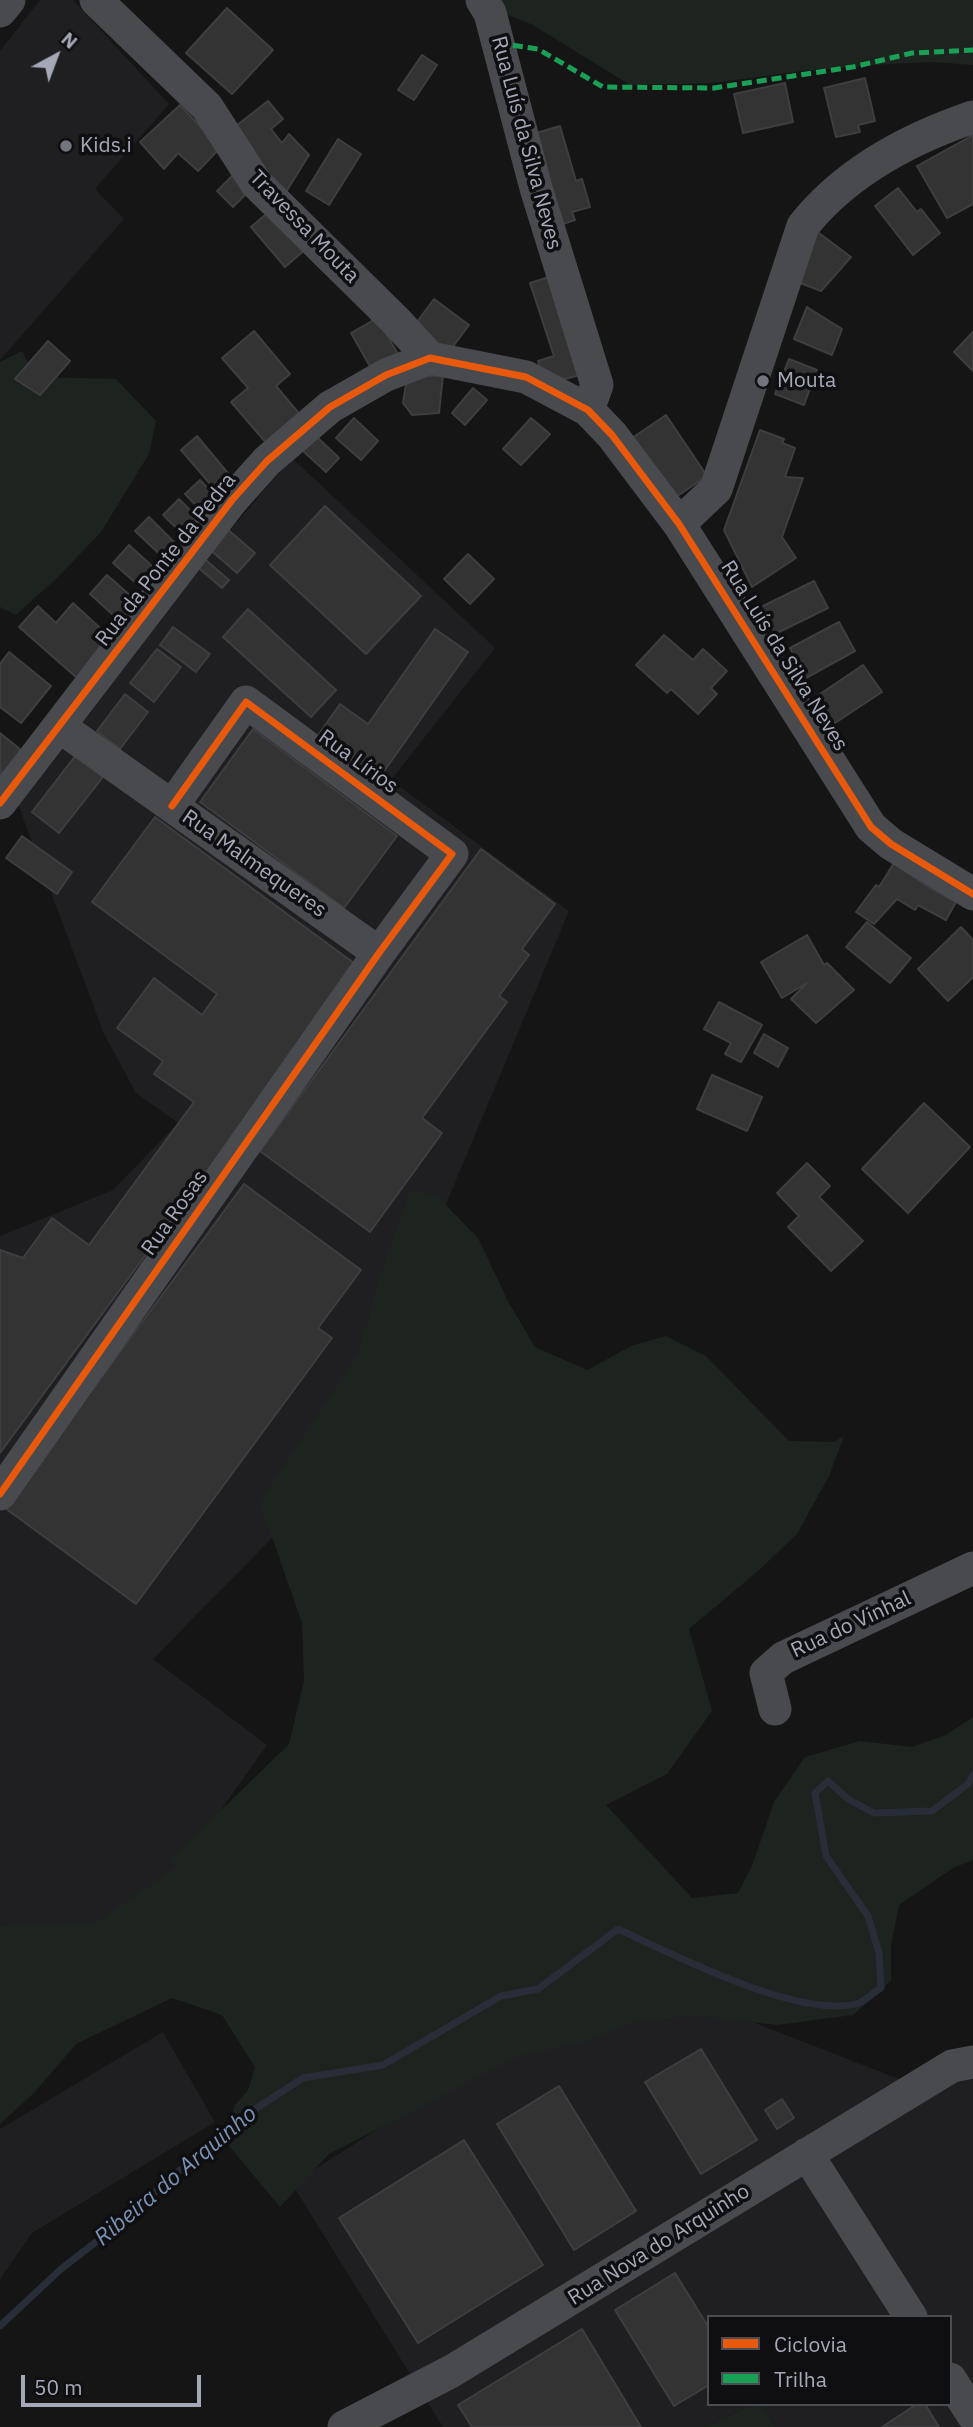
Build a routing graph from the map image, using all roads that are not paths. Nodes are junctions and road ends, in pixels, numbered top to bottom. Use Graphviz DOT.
graph roads {
  1 [pos="9,0"];
  2 [pos="96,0"];
  3 [pos="482,0"];
  4 [pos="0,11"];
  5 [pos="973,117"];
  6 [pos="430,358"];
  7 [pos="588,410"];
  8 [pos="679,524"];
  9 [pos="60,726"];
  10 [pos="0,803"];
  11 [pos="172,806"];
  12 [pos="973,894"];
  13 [pos="379,953"];
  14 [pos="0,1494"];
  15 [pos="973,1569"];
  16 [pos="775,1709"];
  17 [pos="973,2062"];
  18 [pos="807,2154"];
  19 [pos="910,2315"];
  20 [pos="952,2382"];
  21 [pos="973,2414"];
  22 [pos="344,2427"];
  1 -- 4 [label="street"];
  2 -- 6 [label="street, Travessa Mouta"];
  3 -- 7 [label="street, Rua Luís da Silva Neves"];
  5 -- 8 [label="street"];
  6 -- 7 [label="street"];
  6 -- 9 [label="street, Rua da Ponte da Pedra"];
  7 -- 8 [label="street, Rua Luís da Silva Neves"];
  8 -- 12 [label="street, Rua Luís da Silva Neves"];
  9 -- 10 [label="street, Rua da Ponte da Pedra"];
  9 -- 11 [label="street, Rua Malmequeres"];
  11 -- 13 [label="street, Rua Malmequeres"];
  11 -- 13 [label="street, Rua Lírios"];
  13 -- 14 [label="street, Rua Rosas"];
  15 -- 16 [label="street, Rua do Vinhal"];
  17 -- 18 [label="street, Rua Nova do Arquinho"];
  18 -- 19 [label="street"];
  18 -- 22 [label="street, Rua Nova do Arquinho"];
  20 -- 21 [label="street"];
}
